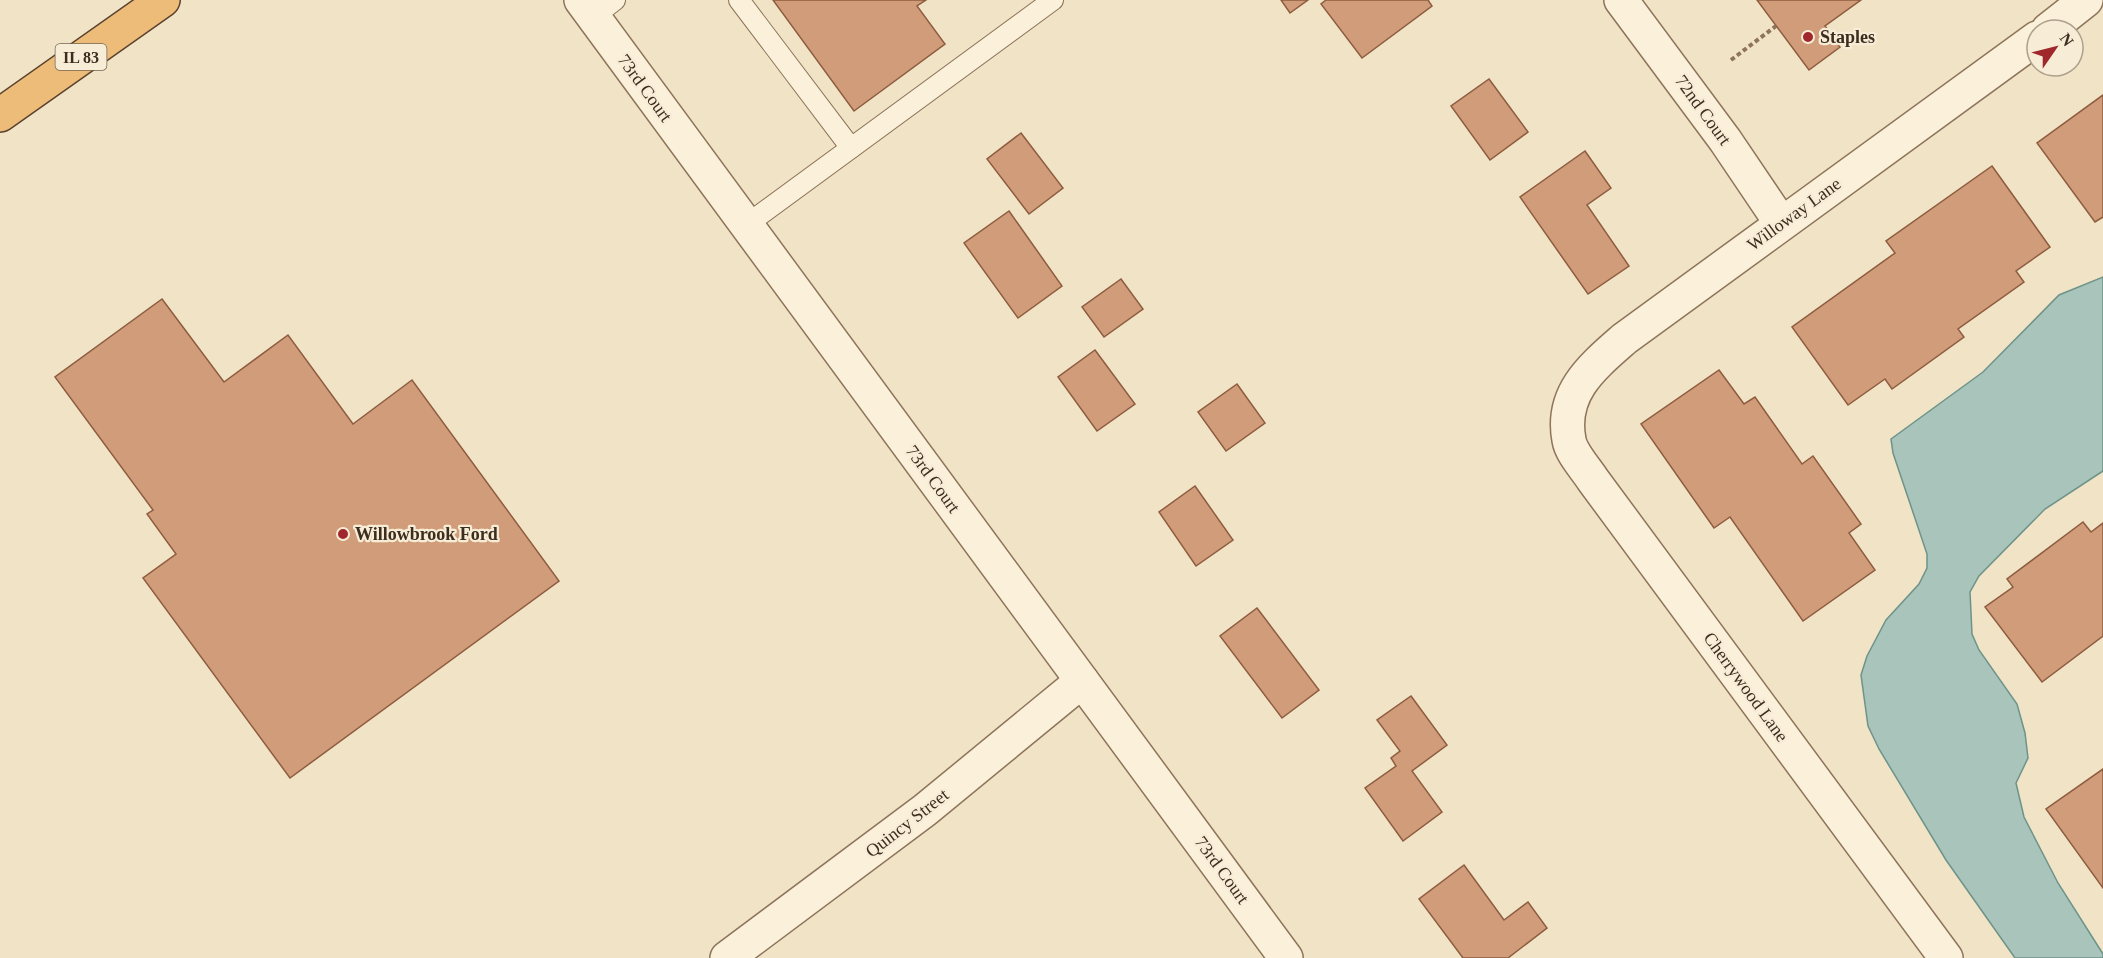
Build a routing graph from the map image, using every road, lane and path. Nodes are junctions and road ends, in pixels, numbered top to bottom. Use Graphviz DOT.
graph roads {
  1 [pos="163,0"];
  2 [pos="739,0"];
  3 [pos="1053,0"];
  4 [pos="1621,0"];
  5 [pos="2086,0"];
  6 [pos="596,6"];
  7 [pos="2063,18"];
  8 [pos="1776,26"];
  9 [pos="2025,47"];
  10 [pos="1731,60"];
  11 [pos="0,115"];
  12 [pos="851,148"];
  13 [pos="1781,223"];
  14 [pos="746,225"];
  15 [pos="1567,407"];
  16 [pos="1082,681"];
  17 [pos="727,958"];
  18 [pos="1287,958"];
  19 [pos="1946,958"];
  1 -- 11 [label="highway, IL 83"];
  2 -- 12 [label="lane"];
  3 -- 12 [label="lane"];
  4 -- 13 [label="street, 72nd Court"];
  5 -- 7 [label="street"];
  6 -- 14 [label="street, 73rd Court"];
  8 -- 10 [label="path"];
  9 -- 13 [label="street, Willoway Lane"];
  12 -- 14 [label="lane"];
  13 -- 15 [label="street, Willoway Lane"];
  14 -- 16 [label="street, 73rd Court"];
  15 -- 19 [label="street, Cherrywood Lane"];
  16 -- 17 [label="street, Quincy Street"];
  16 -- 18 [label="street, 73rd Court"];
}
